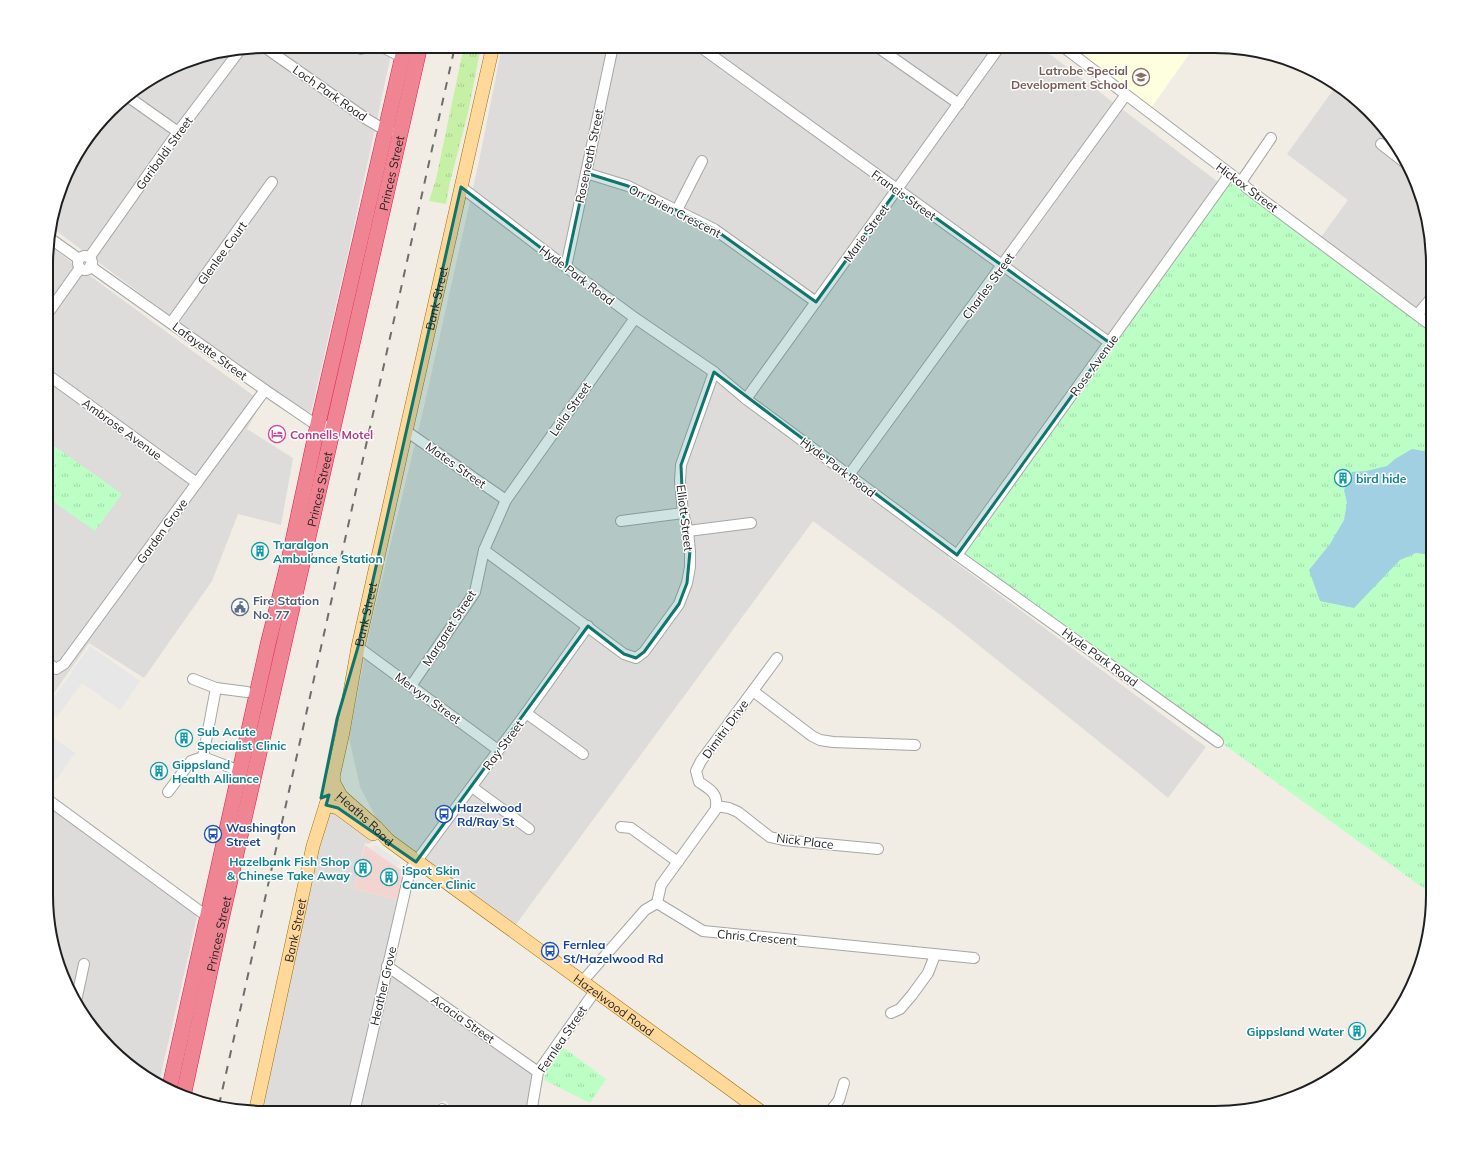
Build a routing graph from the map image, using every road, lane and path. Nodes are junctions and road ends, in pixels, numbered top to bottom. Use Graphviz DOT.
graph roads {
  1 [pos="273,53"];
  2 [pos="403,53"];
  3 [pos="418,53"];
  4 [pos="491,53"];
  5 [pos="612,53"];
  6 [pos="709,53"];
  7 [pos="886,53"];
  8 [pos="995,53"];
  9 [pos="1071,53"];
  10 [pos="236,55"];
  11 [pos="1125,96"];
  12 [pos="132,99"];
  13 [pos="959,104"];
  14 [pos="385,130"];
  15 [pos="178,132"];
  16 [pos="400,133"];
  17 [pos="1271,138"];
  18 [pos="1381,144"];
  19 [pos="1397,156"];
  20 [pos="702,161"];
  21 [pos="586,173"];
  22 [pos="1230,174"];
  23 [pos="272,182"];
  24 [pos="1241,182"];
  25 [pos="461,187"];
  26 [pos="897,190"];
  27 [pos="677,210"];
  28 [pos="54,241"];
  29 [pos="85,263"];
  30 [pos="1003,266"];
  31 [pos="566,267"];
  32 [pos="816,302"];
  33 [pos="1426,304"];
  34 [pos="53,306"];
  35 [pos="1417,315"];
  36 [pos="635,318"];
  37 [pos="1426,322"];
  38 [pos="171,323"];
  39 [pos="1110,343"];
  40 [pos="714,372"];
  41 [pos="53,379"];
  42 [pos="265,390"];
  43 [pos="746,398"];
  44 [pos="318,424"];
  45 [pos="333,428"];
  46 [pos="406,431"];
  47 [pos="849,475"];
  48 [pos="197,483"];
  49 [pos="506,500"];
  50 [pos="683,513"];
  51 [pos="621,521"];
  52 [pos="751,523"];
  53 [pos="688,531"];
  54 [pos="484,550"];
  55 [pos="957,555"];
  56 [pos="588,626"];
  57 [pos="358,647"];
  58 [pos="778,658"];
  59 [pos="53,666"];
  60 [pos="193,679"];
  61 [pos="411,686"];
  62 [pos="216,688"];
  63 [pos="753,691"];
  64 [pos="247,692"];
  65 [pos="526,713"];
  66 [pos="1218,742"];
  67 [pos="915,745"];
  68 [pos="498,750"];
  69 [pos="583,754"];
  70 [pos="203,757"];
  71 [pos="240,771"];
  72 [pos="333,776"];
  73 [pos="472,787"];
  74 [pos="168,792"];
  75 [pos="329,798"];
  76 [pos="53,803"];
  77 [pos="716,806"];
  78 [pos="621,827"];
  79 [pos="529,829"];
  80 [pos="388,840"];
  81 [pos="878,849"];
  82 [pos="416,862"];
  83 [pos="678,862"];
  84 [pos="657,902"];
  85 [pos="207,916"];
  86 [pos="220,925"];
  87 [pos="935,955"];
  88 [pos="974,958"];
  89 [pos="84,964"];
  90 [pos="387,966"];
  91 [pos="582,982"];
  92 [pos="595,991"];
  93 [pos="78,994"];
  94 [pos="891,1012"];
  95 [pos="538,1072"];
  96 [pos="844,1083"];
  97 [pos="170,1084"];
  98 [pos="184,1091"];
  99 [pos="255,1106"];
  100 [pos="356,1106"];
  101 [pos="532,1106"];
  102 [pos="752,1106"];
  103 [pos="834,1106"];
  1 -- 14 [label="street, Loch Park Road"];
  2 -- 14 [label="highway, Princes Street"];
  3 -- 16 [label="highway, Princes Street"];
  4 -- 25 [label="main road, Bank Street"];
  5 -- 21 [label="street, Roseneath Street"];
  6 -- 26 [label="street, Francis Street"];
  7 -- 13 [label="street"];
  8 -- 13 [label="street, Marie Street"];
  9 -- 11 [label="street, Hickox Street"];
  10 -- 15 [label="street, Garibaldi Street"];
  11 -- 22 [label="street, Hickox Street"];
  11 -- 30 [label="street, Charles Street"];
  12 -- 15 [label="street"];
  13 -- 26 [label="street, Marie Street"];
  14 -- 16 [label="street, Loch Park Road"];
  14 -- 44 [label="highway, Princes Street"];
  15 -- 29 [label="street, Garibaldi Street"];
  16 -- 45 [label="highway, Princes Street"];
  17 -- 24 [label="street"];
  18 -- 19 [label="street"];
  20 -- 27 [label="street"];
  21 -- 27 [label="street, Orr Brien Crescent"];
  21 -- 31 [label="street, Roseneath Street"];
  22 -- 24 [label="street, Hickox Street"];
  22 -- 39 [label="street, Rose Avenue"];
  23 -- 38 [label="street, Glenlee Court"];
  24 -- 35 [label="street, Hickox Street"];
  25 -- 31 [label="street, Hyde Park Road"];
  25 -- 46 [label="main road, Bank Street"];
  26 -- 30 [label="street, Francis Street"];
  26 -- 32 [label="street, Marie Street"];
  27 -- 32 [label="street, Orr Brien Crescent"];
  28 -- 29 [label="street, Lafayette Street"];
  29 -- 34 [label="street, Garibaldi Street"];
  29 -- 38 [label="street, Lafayette Street"];
  30 -- 39 [label="street, Francis Street"];
  30 -- 47 [label="street, Charles Street"];
  31 -- 36 [label="street, Hyde Park Road"];
  32 -- 43 [label="street, Marie Street"];
  33 -- 35 [label="street"];
  35 -- 37 [label="street, Hickox Street"];
  36 -- 40 [label="street, Hyde Park Road"];
  36 -- 49 [label="street, Leila Street"];
  38 -- 42 [label="street, Lafayette Street"];
  39 -- 55 [label="street, Rose Avenue"];
  40 -- 43 [label="street, Hyde Park Road"];
  40 -- 50 [label="street, Elliott Street"];
  41 -- 48 [label="street, Ambrose Avenue"];
  42 -- 44 [label="street, Lafayette Street"];
  42 -- 48 [label="street, Garden Grove"];
  43 -- 47 [label="street, Hyde Park Road"];
  44 -- 45 [label="street, Lafayette Street"];
  44 -- 71 [label="highway, Princes Street"];
  45 -- 86 [label="highway, Princes Street"];
  46 -- 49 [label="street, Mates Street"];
  46 -- 57 [label="main road, Bank Street"];
  47 -- 55 [label="street, Hyde Park Road"];
  48 -- 59 [label="street, Garden Grove"];
  49 -- 54 [label="street, Margaret Street"];
  50 -- 51 [label="street"];
  50 -- 53 [label="street, Elliott Street"];
  52 -- 53 [label="street"];
  53 -- 56 [label="street, Elliott Street"];
  54 -- 56 [label="street, Elliott Street"];
  54 -- 61 [label="street, Margaret Street"];
  55 -- 66 [label="street, Hyde Park Road"];
  56 -- 65 [label="street, Ray Street"];
  57 -- 61 [label="street, Mervyn Street"];
  57 -- 72 [label="main road, Bank Street"];
  57 -- 75 [label="main road, Bank Street"];
  58 -- 63 [label="street, Dimitri Drive"];
  60 -- 62 [label="street"];
  61 -- 68 [label="street, Mervyn Street"];
  62 -- 64 [label="street"];
  62 -- 70 [label="street"];
  63 -- 67 [label="street"];
  63 -- 77 [label="street, Dimitri Drive"];
  65 -- 68 [label="street, Ray Street"];
  65 -- 69 [label="street"];
  68 -- 73 [label="street, Ray Street"];
  70 -- 71 [label="street"];
  70 -- 74 [label="street"];
  71 -- 85 [label="highway, Princes Street"];
  72 -- 75 [label="main road, Heaths Road"];
  73 -- 79 [label="street"];
  73 -- 82 [label="street, Ray Street"];
  75 -- 80 [label="main road, Heaths Road"];
  75 -- 99 [label="main road, Bank Street"];
  76 -- 85 [label="street"];
  77 -- 81 [label="street, Nick Place"];
  77 -- 83 [label="street"];
  78 -- 83 [label="street"];
  80 -- 82 [label="main road, Hazelwood Road"];
  82 -- 90 [label="street, Heather Grove"];
  82 -- 91 [label="main road, Hazelwood Road"];
  83 -- 84 [label="street"];
  84 -- 87 [label="street, Chris Crescent"];
  84 -- 91 [label="street"];
  85 -- 86 [label="street"];
  85 -- 97 [label="highway, Princes Street"];
  86 -- 98 [label="highway, Princes Street"];
  87 -- 88 [label="street, Chris Crescent"];
  87 -- 94 [label="street"];
  89 -- 93 [label="street"];
  90 -- 95 [label="street, Acacia Street"];
  90 -- 100 [label="street, Heather Grove"];
  91 -- 92 [label="main road, Hazelwood Road"];
  92 -- 95 [label="street, Fernlea Street"];
  92 -- 102 [label="main road, Hazelwood Road"];
  95 -- 101 [label="street, Fernlea Street"];
  96 -- 103 [label="street"];
}
